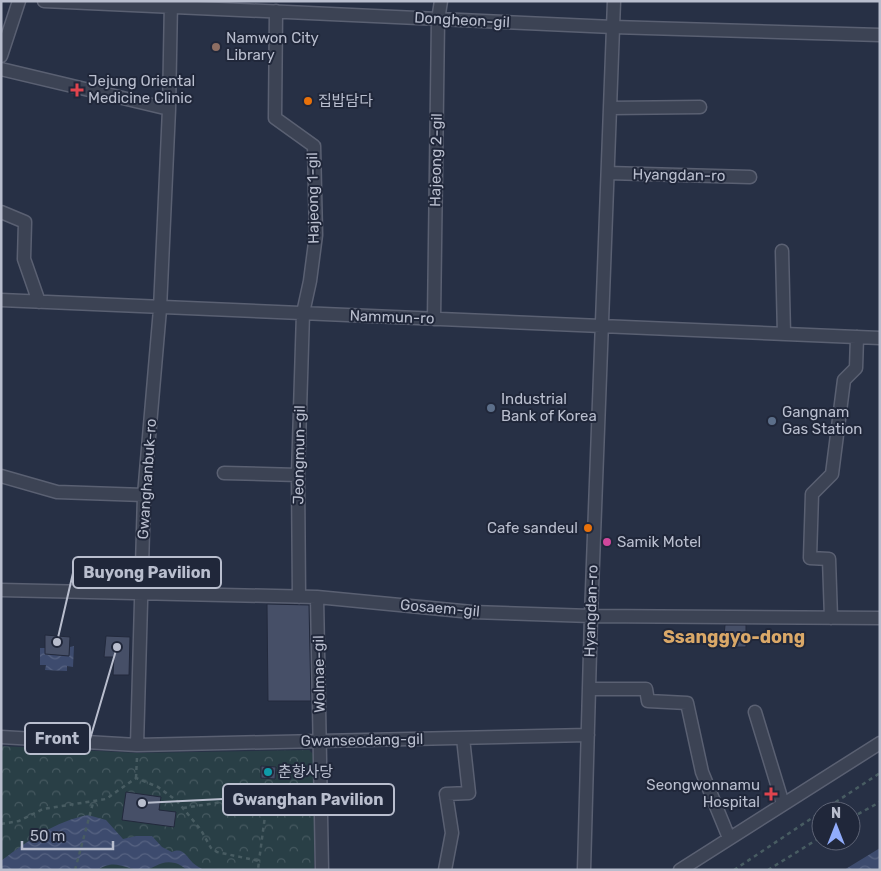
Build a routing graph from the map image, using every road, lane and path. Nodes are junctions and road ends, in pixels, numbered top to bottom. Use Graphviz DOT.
graph roads {
  1 [pos="19,1"];
  2 [pos="44,1"];
  3 [pos="441,1"];
  4 [pos="614,1"];
  5 [pos="171,4"];
  6 [pos="276,11"];
  7 [pos="438,20"];
  8 [pos="613,27"];
  9 [pos="880,35"];
  10 [pos="1,56"];
  11 [pos="1,69"];
  12 [pos="700,107"];
  13 [pos="169,108"];
  14 [pos="610,108"];
  15 [pos="608,173"];
  16 [pos="750,177"];
  17 [pos="1,212"];
  18 [pos="782,251"];
  19 [pos="1,300"];
  20 [pos="39,302"];
  21 [pos="160,309"];
  22 [pos="303,313"];
  23 [pos="434,319"];
  24 [pos="602,326"];
  25 [pos="784,334"];
  26 [pos="857,337"];
  27 [pos="880,338"];
  28 [pos="224,473"];
  29 [pos="298,475"];
  30 [pos="1,476"];
  31 [pos="144,495"];
  32 [pos="1,590"];
  33 [pos="141,594"];
  34 [pos="299,597"];
  35 [pos="317,597"];
  36 [pos="591,616"];
  37 [pos="831,618"];
  38 [pos="880,618"];
  39 [pos="589,689"];
  40 [pos="755,712"];
  41 [pos="588,736"];
  42 [pos="1,737"];
  43 [pos="463,738"];
  44 [pos="320,740"];
  45 [pos="880,743"];
  46 [pos="137,745"];
  47 [pos="880,773"];
  48 [pos="136,778"];
  49 [pos="837,801"];
  50 [pos="93,802"];
  51 [pos="880,802"];
  52 [pos="783,804"];
  53 [pos="183,808"];
  54 [pos="861,812"];
  55 [pos="811,818"];
  56 [pos="2,825"];
  57 [pos="730,838"];
  58 [pos="811,843"];
  59 [pos="259,861"];
  60 [pos="75,870"];
  61 [pos="258,870"];
  62 [pos="322,870"];
  63 [pos="445,870"];
  64 [pos="584,870"];
  65 [pos="680,870"];
  66 [pos="734,870"];
  67 [pos="768,870"];
  1 -- 10 [label="street"];
  2 -- 5 [label="street, Dongheon-gil"];
  3 -- 7 [label="street, Hajeong 2-gil"];
  4 -- 8 [label="street, Hyangdan-ro"];
  5 -- 6 [label="street, Dongheon-gil"];
  5 -- 13 [label="street, Gwanghanbuk-ro"];
  6 -- 7 [label="street, Dongheon-gil"];
  6 -- 22 [label="street, Hajeong 1-gil"];
  7 -- 8 [label="street, Dongheon-gil"];
  7 -- 23 [label="street, Hajeong 2-gil"];
  8 -- 9 [label="street, Dongheon-gil"];
  8 -- 14 [label="street, Hyangdan-ro"];
  11 -- 13 [label="street"];
  12 -- 14 [label="street"];
  13 -- 21 [label="street, Gwanghanbuk-ro"];
  14 -- 15 [label="street, Hyangdan-ro"];
  15 -- 16 [label="street, Hyangdan-ro"];
  15 -- 24 [label="street, Hyangdan-ro"];
  17 -- 20 [label="street"];
  18 -- 25 [label="street"];
  19 -- 20 [label="street, Nammun-ro"];
  20 -- 21 [label="street, Nammun-ro"];
  21 -- 22 [label="street, Nammun-ro"];
  21 -- 31 [label="street, Gwanghanbuk-ro"];
  22 -- 23 [label="street, Nammun-ro"];
  22 -- 29 [label="street, Jeongmun-gil"];
  23 -- 24 [label="street, Nammun-ro"];
  24 -- 25 [label="street, Nammun-ro"];
  24 -- 36 [label="street, Hyangdan-ro"];
  25 -- 26 [label="street, Nammun-ro"];
  26 -- 27 [label="street, Nammun-ro"];
  26 -- 37 [label="street"];
  28 -- 29 [label="street"];
  29 -- 34 [label="street, Jeongmun-gil"];
  30 -- 31 [label="street"];
  31 -- 33 [label="street, Gwanghanbuk-ro"];
  32 -- 33 [label="street, Gosaem-gil"];
  33 -- 34 [label="street, Gosaem-gil"];
  33 -- 46 [label="street, Gwanghanbuk-ro"];
  34 -- 35 [label="street, Gosaem-gil"];
  35 -- 36 [label="street, Gosaem-gil"];
  35 -- 44 [label="street, Wolmae-gil"];
  36 -- 37 [label="street, Gosaem-gil"];
  36 -- 39 [label="street, Hyangdan-ro"];
  37 -- 38 [label="street, Gosaem-gil"];
  39 -- 41 [label="street, Hyangdan-ro"];
  39 -- 57 [label="street"];
  40 -- 52 [label="street"];
  41 -- 43 [label="street, Gwanseodang-gil"];
  41 -- 64 [label="street, Hyangdan-ro"];
  42 -- 46 [label="street"];
  43 -- 44 [label="street, Gwanseodang-gil"];
  43 -- 63 [label="street"];
  44 -- 46 [label="street, Gwanseodang-gil"];
  44 -- 62 [label="street, Wolmae-gil"];
  45 -- 52 [label="street"];
  46 -- 48 [label="path"];
  47 -- 49 [label="path"];
  48 -- 50 [label="path"];
  48 -- 53 [label="path"];
  50 -- 56 [label="path"];
  50 -- 60 [label="path"];
  51 -- 54 [label="path"];
  52 -- 57 [label="street"];
  53 -- 59 [label="path"];
  53 -- 59 [label="path"];
  55 -- 66 [label="path"];
  57 -- 65 [label="street"];
  58 -- 67 [label="path"];
  59 -- 61 [label="path"];
}
